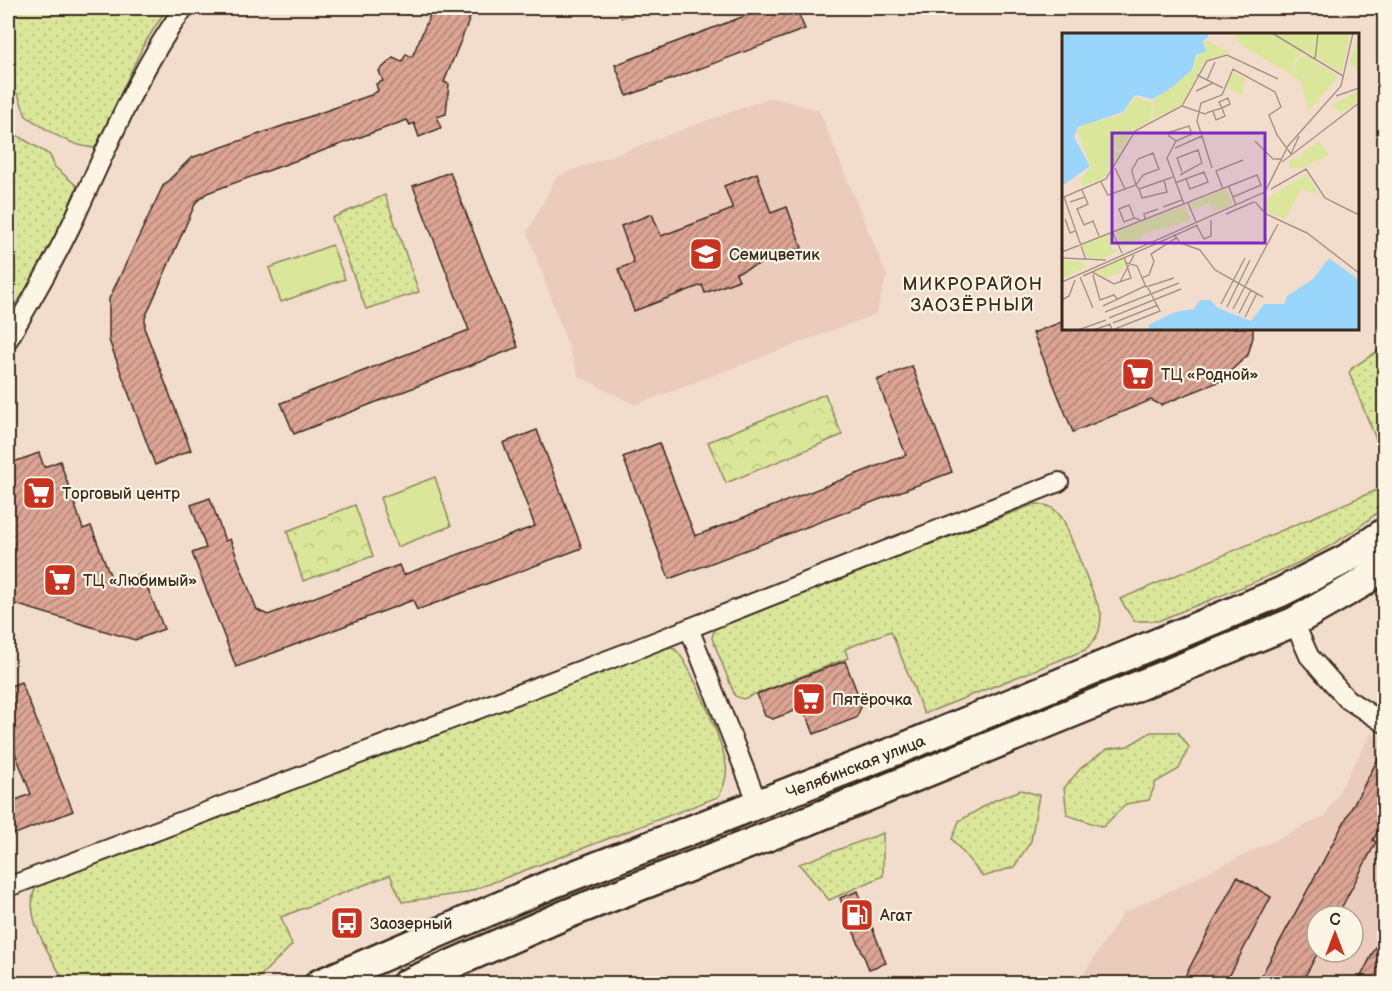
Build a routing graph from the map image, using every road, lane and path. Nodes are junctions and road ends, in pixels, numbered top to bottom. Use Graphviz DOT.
graph roads {
  1 [pos="184,8"];
  2 [pos="8,340"];
  3 [pos="1059,482"];
  4 [pos="1384,533"];
  5 [pos="1384,563"];
  6 [pos="1281,592"];
  7 [pos="1294,622"];
  8 [pos="689,628"];
  9 [pos="1384,723"];
  10 [pos="758,804"];
  11 [pos="770,835"];
  12 [pos="554,883"];
  13 [pos="8,887"];
  14 [pos="567,914"];
  15 [pos="405,946"];
  16 [pos="412,981"];
  17 [pos="320,984"];
  1 -- 2 [label="street"];
  3 -- 8 [label="street"];
  4 -- 6 [label="main road, Челябинская улица"];
  5 -- 7 [label="main road, Челябинская улица"];
  6 -- 7 [label="main road"];
  6 -- 10 [label="main road, Челябинская улица"];
  7 -- 9 [label="street"];
  7 -- 11 [label="main road, Челябинская улица"];
  8 -- 10 [label="street"];
  8 -- 13 [label="street"];
  10 -- 11 [label="main road"];
  10 -- 12 [label="main road, Челябинская улица"];
  11 -- 14 [label="main road, Челябинская улица"];
  12 -- 14 [label="main road"];
  12 -- 15 [label="main road, Челябинская улица"];
  14 -- 16 [label="main road, Челябинская улица"];
  15 -- 16 [label="main road"];
  15 -- 17 [label="main road, Челябинская улица"];
}
